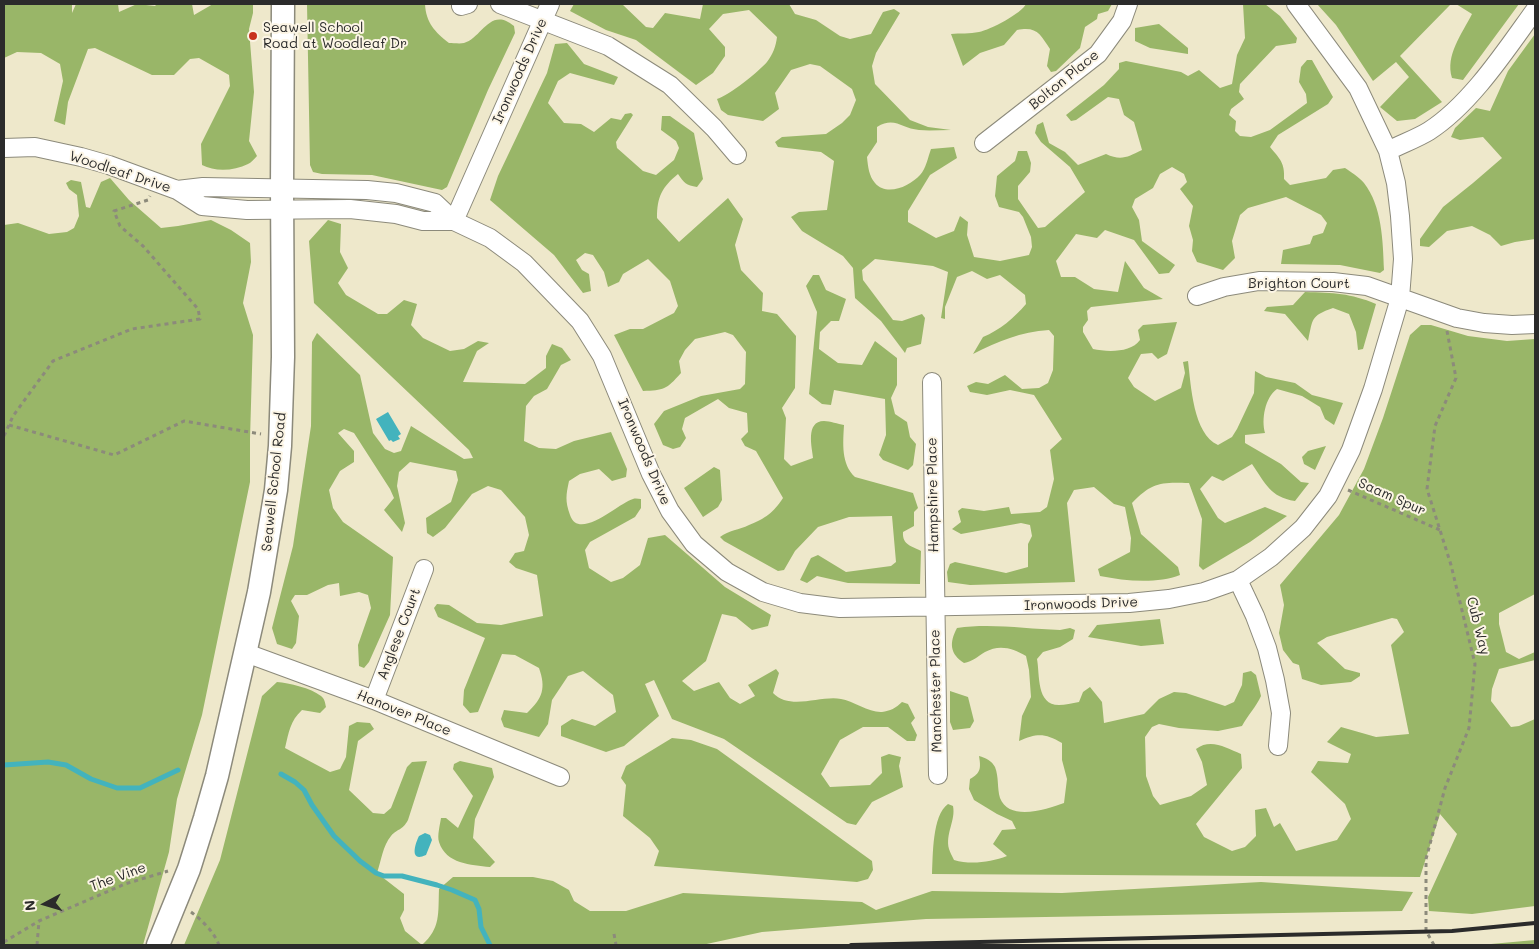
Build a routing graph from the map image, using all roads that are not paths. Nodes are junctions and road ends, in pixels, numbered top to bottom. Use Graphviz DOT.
graph roads {
  1 [pos="283,4"];
  2 [pos="500,4"];
  3 [pos="1128,4"];
  4 [pos="1296,4"];
  5 [pos="1535,10"];
  6 [pos="546,12"];
  7 [pos="984,143"];
  8 [pos="4,148"];
  9 [pos="1388,151"];
  10 [pos="737,155"];
  11 [pos="282,199"];
  12 [pos="454,221"];
  13 [pos="1197,296"];
  14 [pos="1400,298"];
  15 [pos="1535,324"];
  16 [pos="932,382"];
  17 [pos="424,569"];
  18 [pos="1238,580"];
  19 [pos="934,608"];
  20 [pos="246,653"];
  21 [pos="374,700"];
  22 [pos="1278,746"];
  23 [pos="938,775"];
  24 [pos="560,777"];
  25 [pos="158,945"];
  1 -- 11 [label="street, Seawell School Road"];
  2 -- 6 [label="street"];
  3 -- 7 [label="street, Bolton Place"];
  4 -- 9 [label="street, Ironwoods Drive"];
  5 -- 9 [label="street"];
  6 -- 10 [label="street"];
  6 -- 12 [label="street, Ironwoods Drive"];
  8 -- 11 [label="street, Woodleaf Drive"];
  9 -- 14 [label="street, Ironwoods Drive"];
  11 -- 12 [label="street, Ironwoods Drive"];
  11 -- 20 [label="street, Seawell School Road"];
  12 -- 19 [label="street, Ironwoods Drive"];
  13 -- 14 [label="street, Brighton Court"];
  14 -- 15 [label="street, Brighton Court"];
  14 -- 18 [label="street, Ironwoods Drive"];
  16 -- 19 [label="street, Hampshire Place"];
  17 -- 21 [label="street, Anglese Court"];
  18 -- 19 [label="street, Ironwoods Drive"];
  18 -- 22 [label="street"];
  19 -- 23 [label="street, Manchester Place"];
  20 -- 21 [label="street, Hanover Place"];
  20 -- 25 [label="street, Seawell School Road"];
  21 -- 24 [label="street, Hanover Place"];
}
